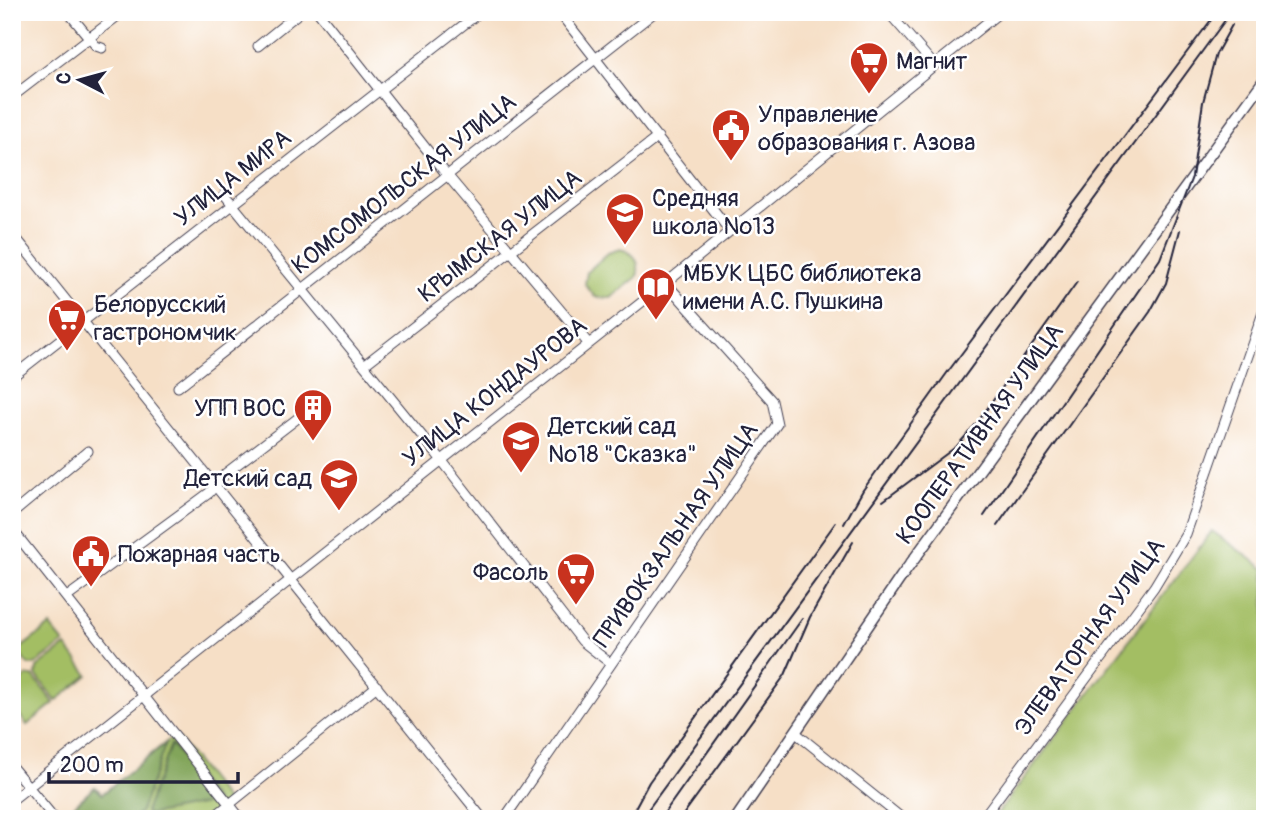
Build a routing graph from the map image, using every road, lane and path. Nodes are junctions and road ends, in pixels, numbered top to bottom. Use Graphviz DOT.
graph roads {
  1 [pos="68,12"];
  2 [pos="123,12"];
  3 [pos="300,12"];
  4 [pos="318,12"];
  5 [pos="480,12"];
  6 [pos="559,12"];
  7 [pos="655,12"];
  8 [pos="888,12"];
  9 [pos="1000,12"];
  10 [pos="89,38"];
  11 [pos="258,46"];
  12 [pos="102,48"];
  13 [pos="596,58"];
  14 [pos="934,65"];
  15 [pos="1265,79"];
  16 [pos="381,89"];
  17 [pos="12,97"];
  18 [pos="658,137"];
  19 [pos="447,175"];
  20 [pos="224,194"];
  21 [pos="231,204"];
  22 [pos="730,231"];
  23 [pos="12,233"];
  24 [pos="513,252"];
  25 [pos="666,283"];
  26 [pos="301,288"];
  27 [pos="1265,307"];
  28 [pos="84,320"];
  29 [pos="588,343"];
  30 [pos="364,365"];
  31 [pos="12,377"];
  32 [pos="178,387"];
  33 [pos="298,418"];
  34 [pos="88,451"];
  35 [pos="440,460"];
  36 [pos="216,486"];
  37 [pos="12,514"];
  38 [pos="12,529"];
  39 [pos="291,579"];
  40 [pos="67,597"];
  41 [pos="610,663"];
  42 [pos="377,686"];
  43 [pos="145,694"];
  44 [pos="797,734"];
  45 [pos="12,767"];
  46 [pos="28,786"];
  47 [pos="12,800"];
  48 [pos="229,804"];
  49 [pos="55,819"];
  50 [pos="212,819"];
  51 [pos="241,819"];
  52 [pos="484,819"];
  53 [pos="504,819"];
  54 [pos="736,819"];
  55 [pos="902,819"];
  56 [pos="982,819"];
  1 -- 10 [label="street"];
  2 -- 10 [label="street"];
  3 -- 11 [label="street"];
  4 -- 16 [label="street"];
  5 -- 16 [label="street, УЛИЦА МИРА"];
  6 -- 13 [label="street"];
  7 -- 13 [label="street, КОМСОМОЛЬСКАЯ УЛИЦА"];
  8 -- 14 [label="street"];
  9 -- 14 [label="street, УЛИЦА КОНДАУРОВА"];
  10 -- 12 [label="street"];
  10 -- 17 [label="street"];
  13 -- 18 [label="street"];
  13 -- 19 [label="street, КОМСОМОЛЬСКАЯ УЛИЦА"];
  14 -- 22 [label="street, УЛИЦА КОНДАУРОВА"];
  15 -- 44 [label="main road, КООПЕРАТИВНАЯ УЛИЦА"];
  16 -- 19 [label="street"];
  16 -- 21 [label="street, УЛИЦА МИРА"];
  18 -- 22 [label="street"];
  18 -- 24 [label="street, КРЫМСКАЯ УЛИЦА"];
  19 -- 24 [label="street"];
  19 -- 26 [label="street, КОМСОМОЛЬСКАЯ УЛИЦА"];
  20 -- 21 [label="street"];
  21 -- 26 [label="street"];
  21 -- 28 [label="street, УЛИЦА МИРА"];
  22 -- 25 [label="street, УЛИЦА КОНДАУРОВА"];
  23 -- 28 [label="street"];
  24 -- 29 [label="street"];
  24 -- 30 [label="street, КРЫМСКАЯ УЛИЦА"];
  25 -- 29 [label="street, УЛИЦА КОНДАУРОВА"];
  25 -- 41 [label="street, ПРИВОКЗАЛЬНАЯ УЛИЦА"];
  26 -- 30 [label="street"];
  26 -- 32 [label="street, КОМСОМОЛЬСКАЯ УЛИЦА"];
  27 -- 56 [label="street, ЭЛЕВАТОРНАЯ УЛИЦА"];
  28 -- 31 [label="street, УЛИЦА МИРА"];
  28 -- 36 [label="street"];
  29 -- 35 [label="street, УЛИЦА КОНДАУРОВА"];
  30 -- 35 [label="street"];
  33 -- 36 [label="street"];
  34 -- 37 [label="street"];
  35 -- 39 [label="street, УЛИЦА КОНДАУРОВА"];
  35 -- 41 [label="street"];
  36 -- 39 [label="street"];
  36 -- 40 [label="street"];
  38 -- 40 [label="street"];
  39 -- 42 [label="street"];
  39 -- 43 [label="street, УЛИЦА КОНДАУРОВА"];
  40 -- 43 [label="street"];
  41 -- 53 [label="street, ПРИВОКЗАЛЬНАЯ УЛИЦА"];
  42 -- 48 [label="street"];
  42 -- 52 [label="street"];
  43 -- 46 [label="street, УЛИЦА КОНДАУРОВА"];
  43 -- 48 [label="street"];
  44 -- 54 [label="main road, КООПЕРАТИВНАЯ УЛИЦА"];
  44 -- 55 [label="street"];
  45 -- 46 [label="street"];
  46 -- 47 [label="street, УЛИЦА КОНДАУРОВА"];
  46 -- 49 [label="street"];
  48 -- 50 [label="street"];
  48 -- 51 [label="street"];
}
